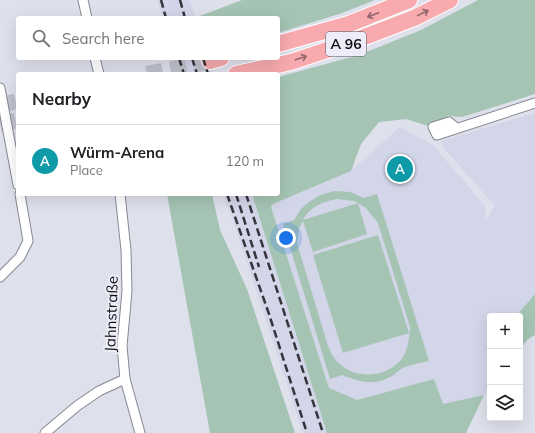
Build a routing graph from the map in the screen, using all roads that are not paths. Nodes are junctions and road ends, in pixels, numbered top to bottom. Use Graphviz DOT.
graph roads {
  1 [pos="83,0"];
  2 [pos="409,0"];
  3 [pos="450,0"];
  4 [pos="87,16"];
  5 [pos="280,43"];
  6 [pos="96,60"];
  7 [pos="99,72"];
  8 [pos="245,72"];
  9 [pos="0,88"];
  10 [pos="535,103"];
  11 [pos="456,128"];
  12 [pos="16,174"];
  13 [pos="20,196"];
  14 [pos="120,196"];
  15 [pos="0,277"];
  16 [pos="125,379"];
  17 [pos="46,433"];
  18 [pos="140,433"];
  1 -- 4 [label="street"];
  2 -- 5 [label="highway, A 96, one-way"];
  8 -- 3 [label="highway, A 96, one-way"];
  6 -- 7 [label="street"];
  9 -- 12 [label="street"];
  10 -- 11 [label="street"];
  13 -- 15 [label="street"];
  14 -- 16 [label="street, Jahnstraße"];
  16 -- 17 [label="street"];
  16 -- 18 [label="street, Jahnstraße"];
}
